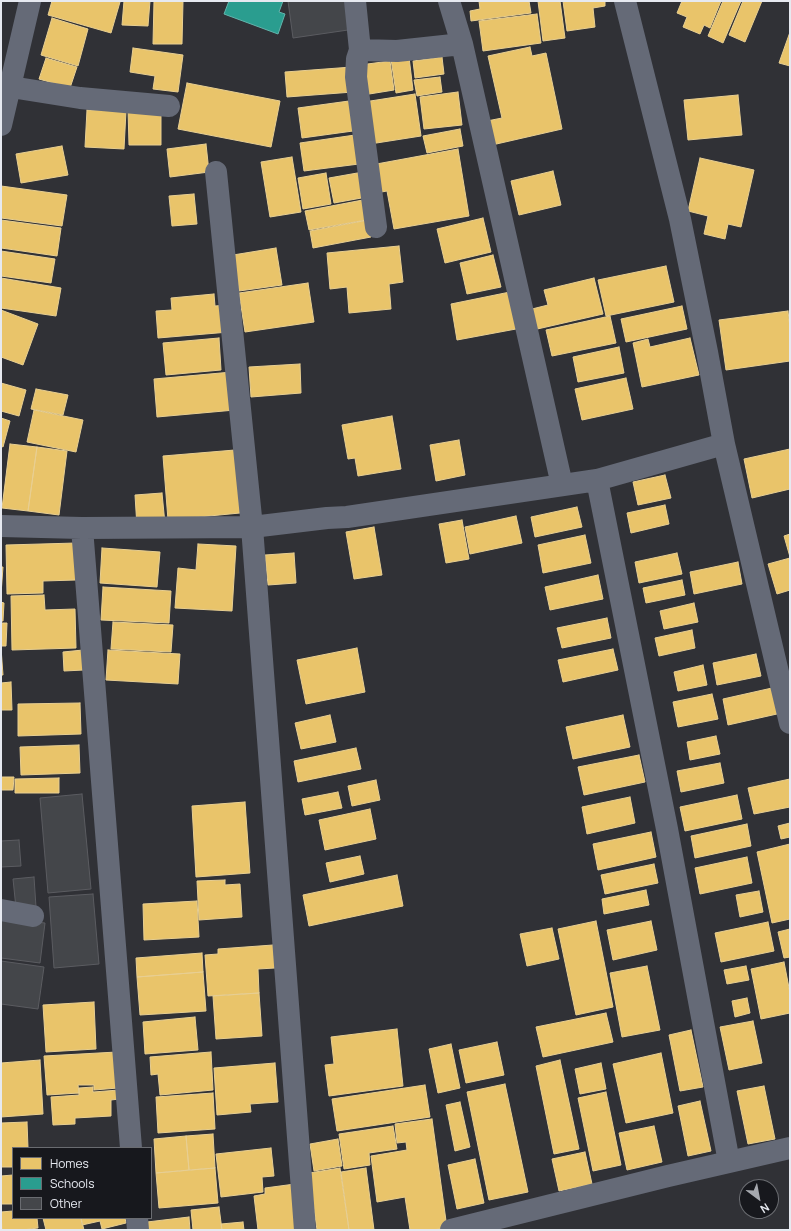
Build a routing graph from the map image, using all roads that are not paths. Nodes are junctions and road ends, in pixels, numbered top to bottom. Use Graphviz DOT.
graph roads {
  1 [pos="30,1"];
  2 [pos="355,1"];
  3 [pos="449,1"];
  4 [pos="625,1"];
  5 [pos="462,44"];
  6 [pos="360,50"];
  7 [pos="11,87"];
  8 [pos="169,106"];
  9 [pos="1,125"];
  10 [pos="216,172"];
  11 [pos="376,227"];
  12 [pos="724,444"];
  13 [pos="597,480"];
  14 [pos="562,485"];
  15 [pos="1,526"];
  16 [pos="252,527"];
  17 [pos="82,528"];
  18 [pos="790,723"];
  19 [pos="1,910"];
  20 [pos="33,916"];
  21 [pos="131,1147"];
  22 [pos="790,1148"];
  23 [pos="729,1162"];
  24 [pos="137,1219"];
  25 [pos="138,1230"];
  26 [pos="305,1230"];
  27 [pos="451,1230"];
  1 -- 7 [label="street"];
  2 -- 6 [label="street"];
  3 -- 5 [label="street"];
  4 -- 12 [label="street"];
  5 -- 6 [label="street"];
  5 -- 14 [label="street"];
  6 -- 11 [label="street"];
  7 -- 8 [label="street"];
  7 -- 9 [label="street"];
  10 -- 16 [label="street"];
  12 -- 13 [label="street"];
  12 -- 18 [label="street"];
  13 -- 14 [label="street"];
  13 -- 23 [label="street"];
  14 -- 16 [label="street"];
  15 -- 17 [label="street"];
  16 -- 17 [label="street"];
  16 -- 26 [label="street"];
  17 -- 21 [label="street"];
  19 -- 20 [label="street"];
  22 -- 23 [label="street"];
  23 -- 27 [label="street"];
  24 -- 25 [label="street"];
}
